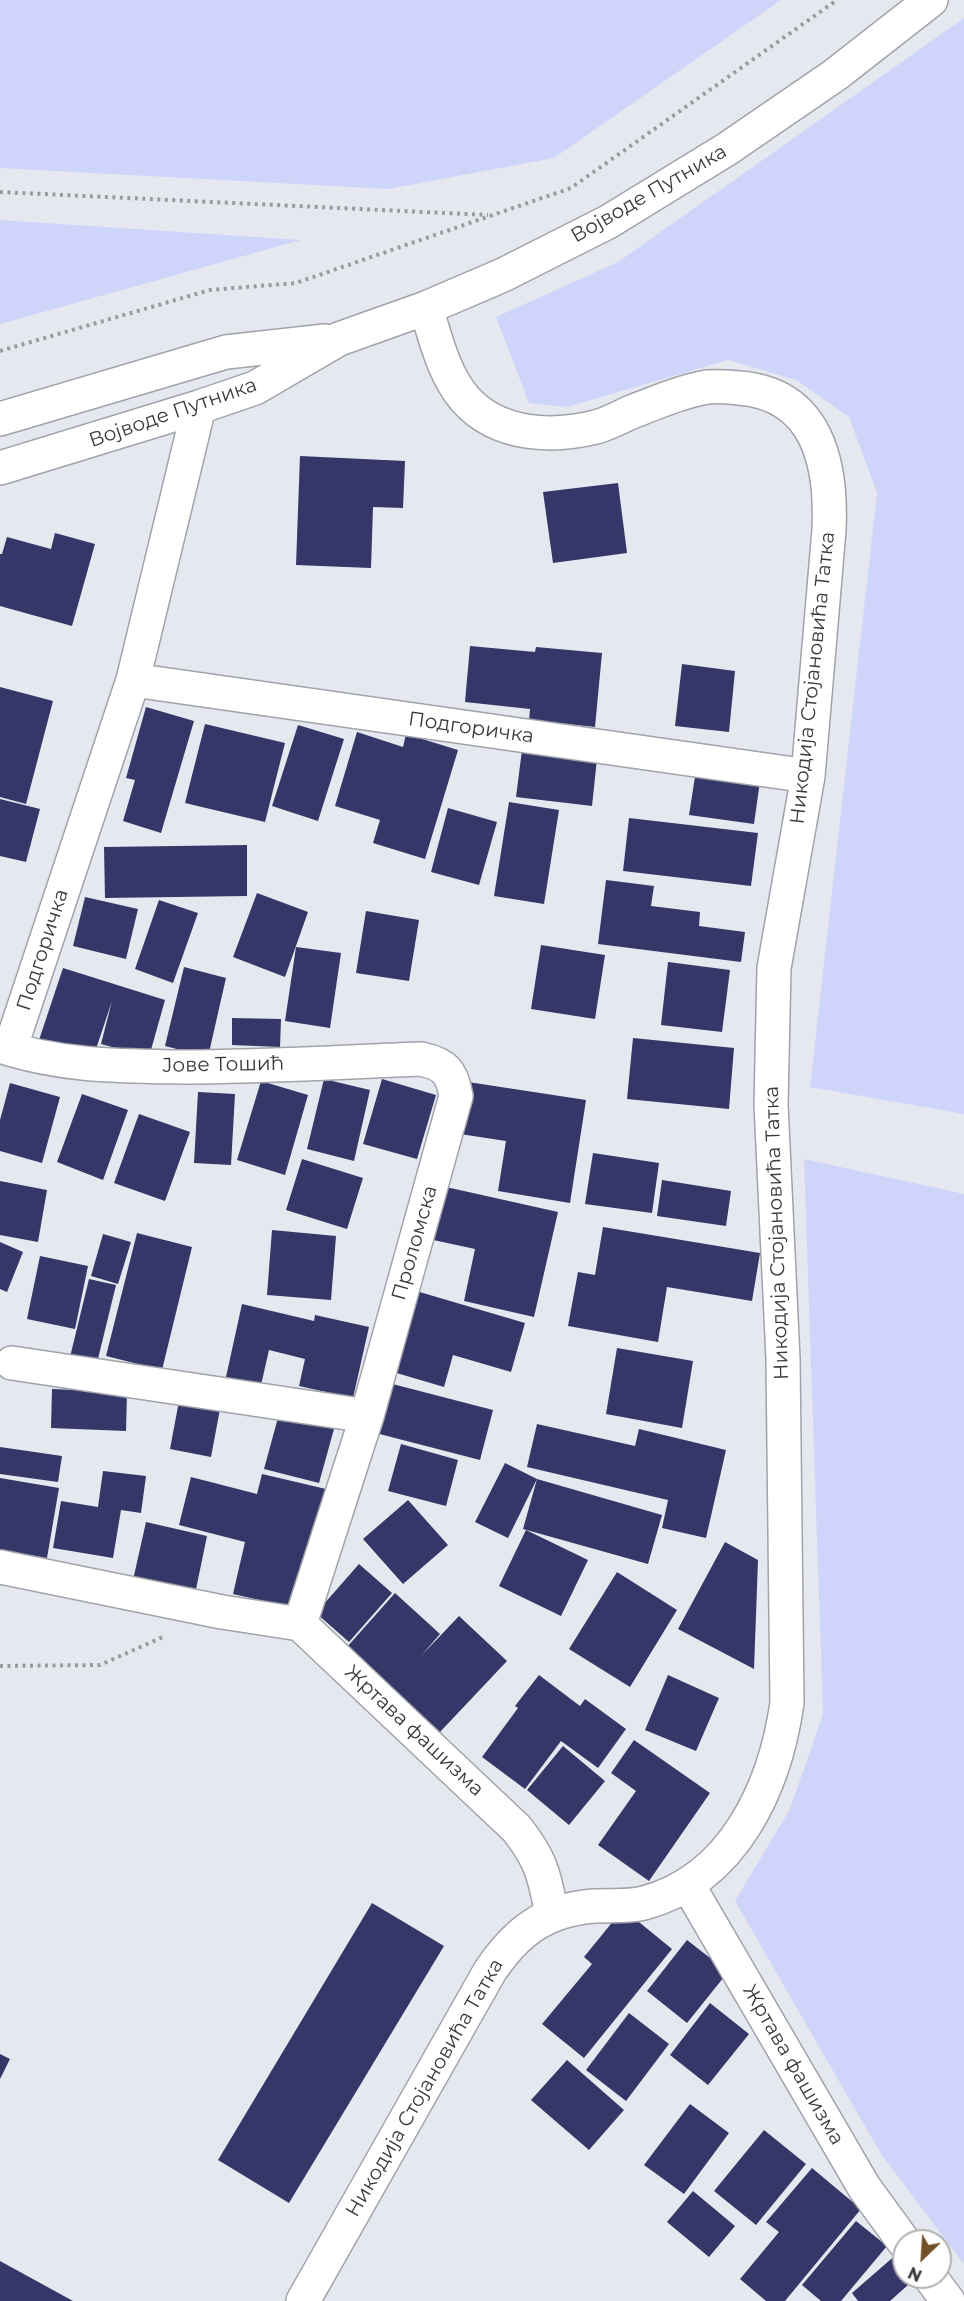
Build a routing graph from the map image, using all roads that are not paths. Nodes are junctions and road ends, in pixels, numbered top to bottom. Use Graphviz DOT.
graph roads {
  1 [pos="931,0"];
  2 [pos="426,308"];
  3 [pos="339,339"];
  4 [pos="199,407"];
  5 [pos="0,419"];
  6 [pos="0,468"];
  7 [pos="133,680"];
  8 [pos="808,776"];
  9 [pos="5,1048"];
  10 [pos="446,1070"];
  11 [pos="12,1363"];
  12 [pos="367,1416"];
  13 [pos="0,1567"];
  14 [pos="300,1624"];
  15 [pos="688,1885"];
  16 [pos="552,1914"];
  17 [pos="895,2229"];
  18 [pos="303,2301"];
  1 -- 2 [label="street, Војводе Путника"];
  2 -- 3 [label="street, Војводе Путника"];
  2 -- 8 [label="street, Никодија Стојановића Татка"];
  3 -- 4 [label="street, Војводе Путника"];
  3 -- 5 [label="street, Војводе Путника"];
  4 -- 6 [label="street, Војводе Путника"];
  4 -- 7 [label="street, Подгоричка"];
  7 -- 8 [label="street, Подгоричка"];
  7 -- 9 [label="street, Подгоричка"];
  8 -- 15 [label="street, Никодија Стојановића Татка"];
  9 -- 10 [label="street, Јове Тошић"];
  10 -- 12 [label="street, Проломска"];
  11 -- 12 [label="street"];
  12 -- 14 [label="street, Проломска"];
  13 -- 14 [label="street"];
  14 -- 16 [label="street, Жртава фашизма"];
  15 -- 16 [label="street, Никодија Стојановића Татка"];
  15 -- 17 [label="street, Жртава фашизма"];
  16 -- 18 [label="street, Никодија Стојановића Татка"];
}
